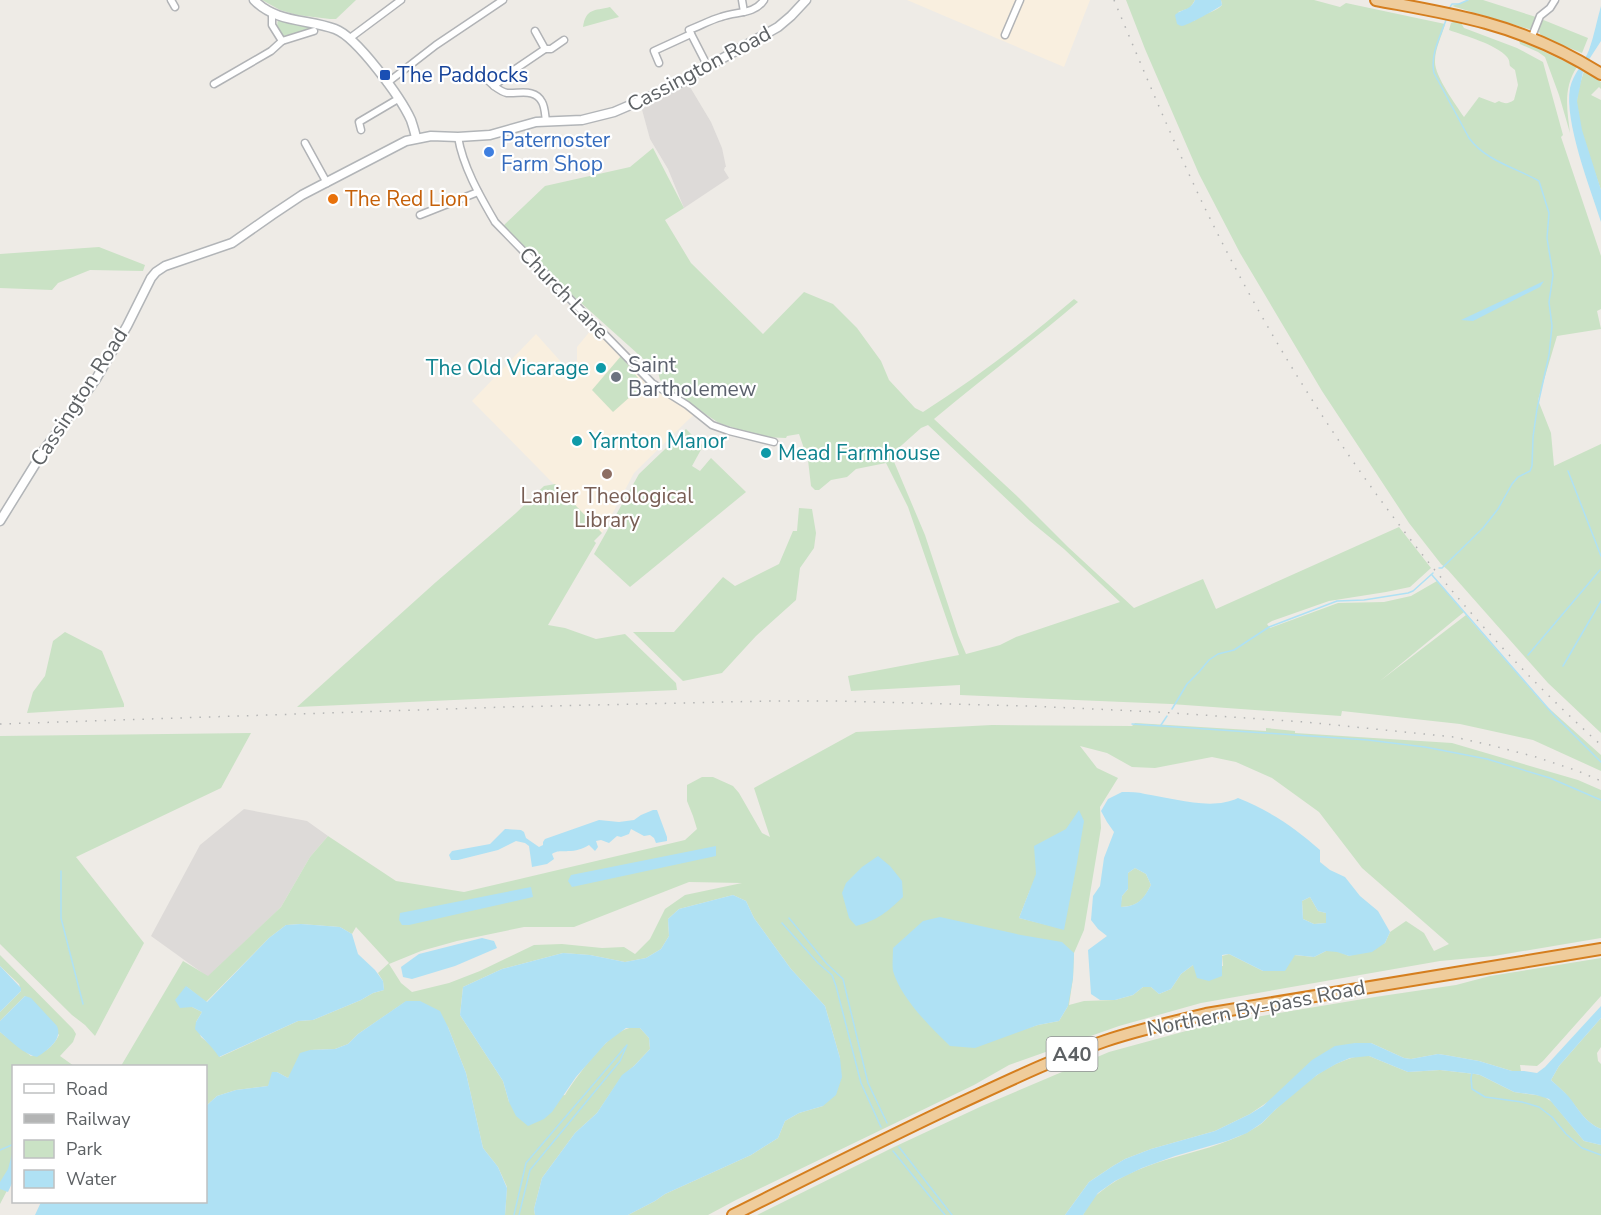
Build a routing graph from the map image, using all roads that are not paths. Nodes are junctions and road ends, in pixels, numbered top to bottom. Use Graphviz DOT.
graph roads {
  1 [pos="254,0"];
  2 [pos="503,0"];
  3 [pos="742,0"];
  4 [pos="765,0"];
  5 [pos="806,0"];
  6 [pos="1020,0"];
  7 [pos="1376,0"];
  8 [pos="1555,0"];
  9 [pos="168,1"];
  10 [pos="398,1"];
  11 [pos="175,7"];
  12 [pos="744,12"];
  13 [pos="272,14"];
  14 [pos="315,31"];
  15 [pos="535,31"];
  16 [pos="691,34"];
  17 [pos="1005,35"];
  18 [pos="350,38"];
  19 [pos="1531,39"];
  20 [pos="564,40"];
  21 [pos="282,41"];
  22 [pos="545,49"];
  23 [pos="659,63"];
  24 [pos="708,67"];
  25 [pos="1596,71"];
  26 [pos="483,76"];
  27 [pos="387,83"];
  28 [pos="214,84"];
  29 [pos="494,87"];
  30 [pos="398,99"];
  31 [pos="353,116"];
  32 [pos="546,121"];
  33 [pos="359,122"];
  34 [pos="361,130"];
  35 [pos="458,137"];
  36 [pos="416,138"];
  37 [pos="305,143"];
  38 [pos="309,150"];
  39 [pos="301,155"];
  40 [pos="327,183"];
  41 [pos="478,192"];
  42 [pos="420,215"];
  43 [pos="774,442"];
  44 [pos="0,521"];
  45 [pos="1601,949"];
  46 [pos="733,1215"];
  1 -- 13 [label="street"];
  2 -- 27 [label="street"];
  3 -- 12 [label="street"];
  4 -- 12 [label="street"];
  5 -- 24 [label="street, Cassington Road"];
  6 -- 17 [label="street"];
  7 -- 19 [label="highway"];
  8 -- 19 [label="street"];
  9 -- 11 [label="street"];
  10 -- 18 [label="street"];
  12 -- 16 [label="street"];
  13 -- 18 [label="street"];
  13 -- 21 [label="street"];
  14 -- 21 [label="street"];
  15 -- 22 [label="street"];
  16 -- 23 [label="street"];
  16 -- 24 [label="street"];
  18 -- 27 [label="street"];
  19 -- 25 [label="highway"];
  20 -- 22 [label="street"];
  21 -- 28 [label="street"];
  22 -- 29 [label="street"];
  24 -- 32 [label="street, Cassington Road"];
  26 -- 29 [label="street"];
  27 -- 30 [label="street"];
  29 -- 32 [label="street"];
  30 -- 33 [label="street"];
  30 -- 36 [label="street"];
  31 -- 33 [label="street"];
  32 -- 35 [label="street, Cassington Road"];
  33 -- 34 [label="street"];
  35 -- 36 [label="street, Cassington Road"];
  35 -- 41 [label="street, Church Lane"];
  36 -- 40 [label="street, Cassington Road"];
  37 -- 38 [label="street"];
  38 -- 39 [label="street"];
  38 -- 40 [label="street"];
  40 -- 44 [label="street, Cassington Road"];
  41 -- 42 [label="street"];
  41 -- 43 [label="street, Church Lane"];
  45 -- 46 [label="highway, Northern By-pass Road / A40"];
}
